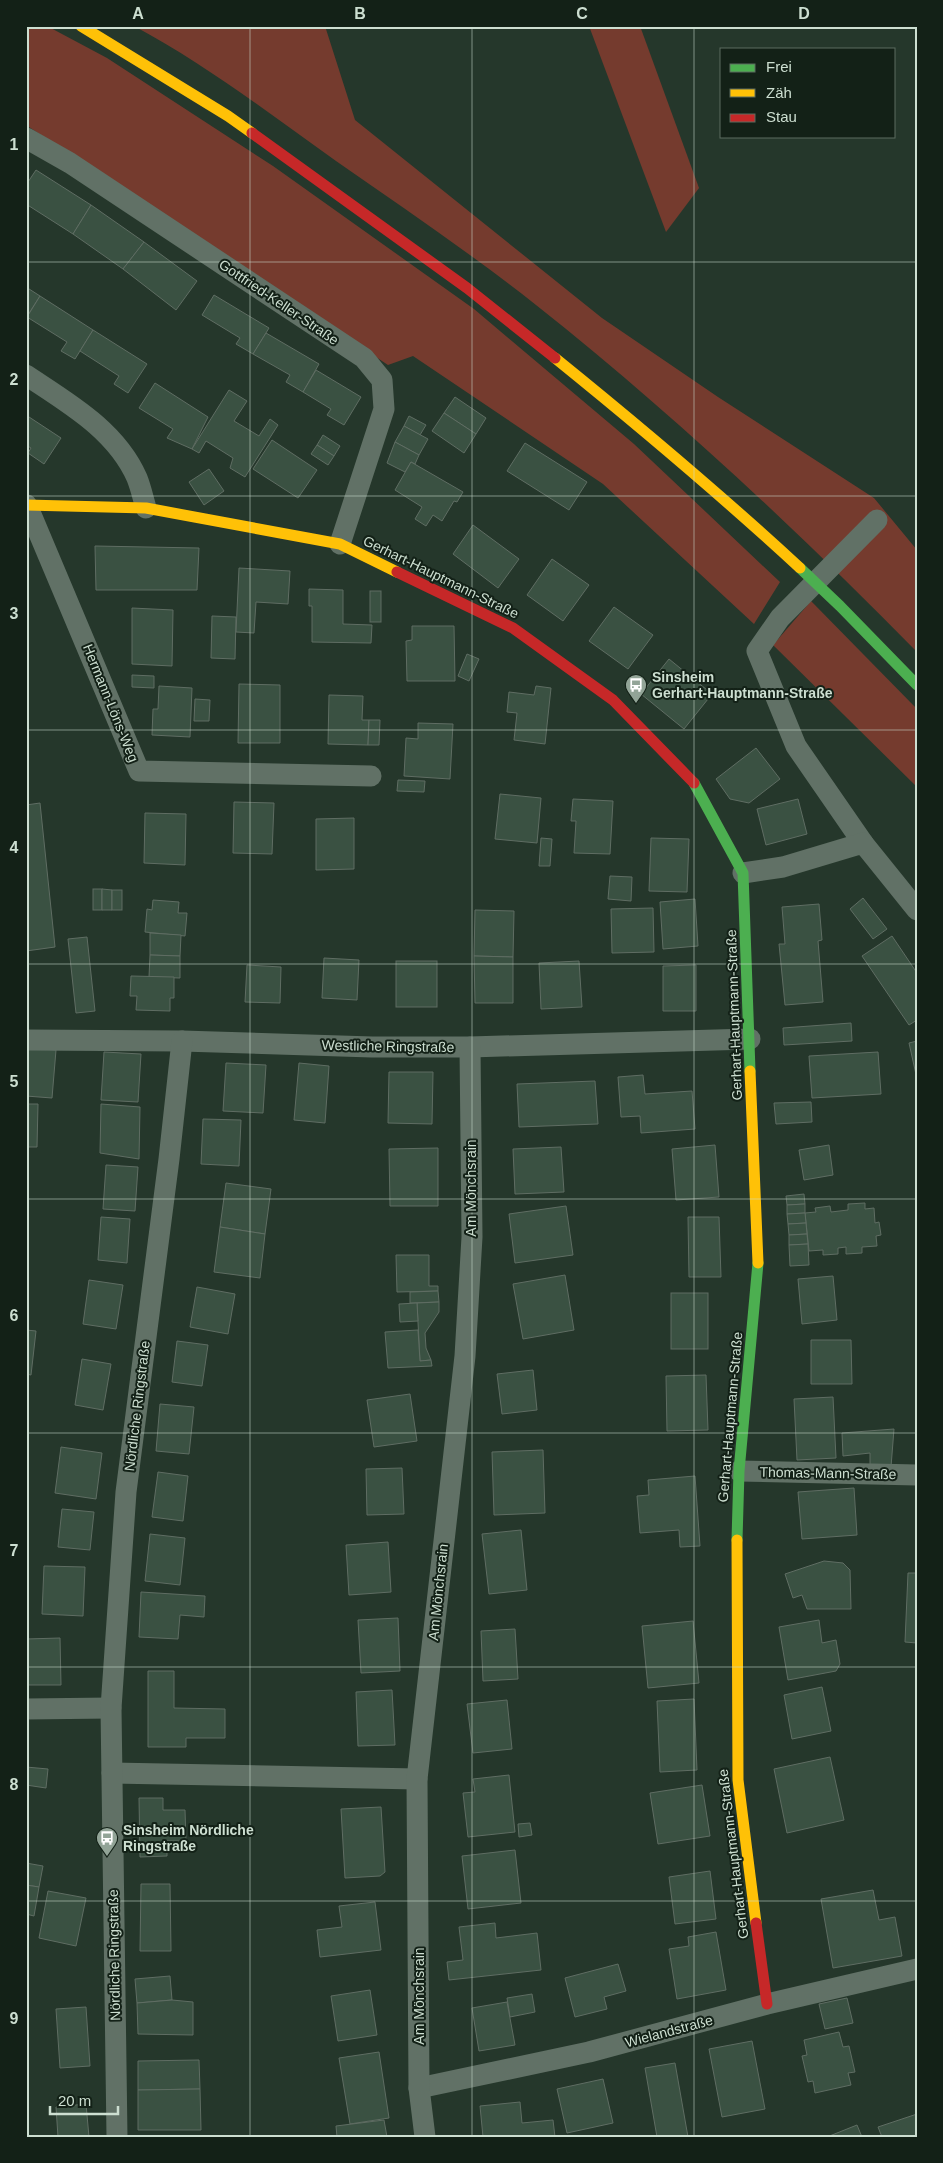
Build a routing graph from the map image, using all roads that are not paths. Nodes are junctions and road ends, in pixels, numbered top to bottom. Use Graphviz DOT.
graph roads {
  1 [pos="81,26"];
  2 [pos="26,138"];
  3 [pos="26,375"];
  4 [pos="27,505"];
  5 [pos="146,508"];
  6 [pos="877,520"];
  7 [pos="340,544"];
  8 [pos="917,685"];
  9 [pos="371,776"];
  10 [pos="863,843"];
  11 [pos="743,873"];
  12 [pos="917,910"];
  13 [pos="750,1039"];
  14 [pos="26,1040"];
  15 [pos="182,1041"];
  16 [pos="470,1047"];
  17 [pos="739,1471"];
  18 [pos="917,1475"];
  19 [pos="110,1708"];
  20 [pos="26,1709"];
  21 [pos="112,1773"];
  22 [pos="418,1779"];
  23 [pos="917,1969"];
  24 [pos="766,2004"];
  25 [pos="420,2088"];
  26 [pos="117,2137"];
  27 [pos="425,2137"];
  1 -- 8 [label="main road"];
  2 -- 7 [label="street, Gottfried-Keller-Straße"];
  3 -- 5 [label="street"];
  4 -- 5 [label="main road, Gerhart-Hauptmann-Straße"];
  4 -- 9 [label="street, Hermann-Löns-Weg"];
  5 -- 7 [label="main road, Gerhart-Hauptmann-Straße"];
  6 -- 10 [label="street"];
  7 -- 11 [label="main road, Gerhart-Hauptmann-Straße"];
  10 -- 11 [label="street"];
  10 -- 12 [label="street"];
  11 -- 13 [label="main road, Gerhart-Hauptmann-Straße"];
  13 -- 16 [label="street, Westliche Ringstraße"];
  13 -- 17 [label="main road, Gerhart-Hauptmann-Straße"];
  14 -- 15 [label="street, Westliche Ringstraße"];
  15 -- 16 [label="street, Westliche Ringstraße"];
  15 -- 19 [label="street, Nördliche Ringstraße"];
  16 -- 22 [label="street, Am Mönchsrain"];
  17 -- 18 [label="street, Thomas-Mann-Straße"];
  17 -- 24 [label="main road, Gerhart-Hauptmann-Straße"];
  19 -- 20 [label="street"];
  19 -- 21 [label="street, Nördliche Ringstraße"];
  21 -- 22 [label="street"];
  21 -- 26 [label="street, Nördliche Ringstraße"];
  22 -- 25 [label="street, Am Mönchsrain"];
  23 -- 24 [label="street, Wielandstraße"];
  24 -- 25 [label="street, Wielandstraße"];
  25 -- 27 [label="street, Am Mönchsrain"];
}
